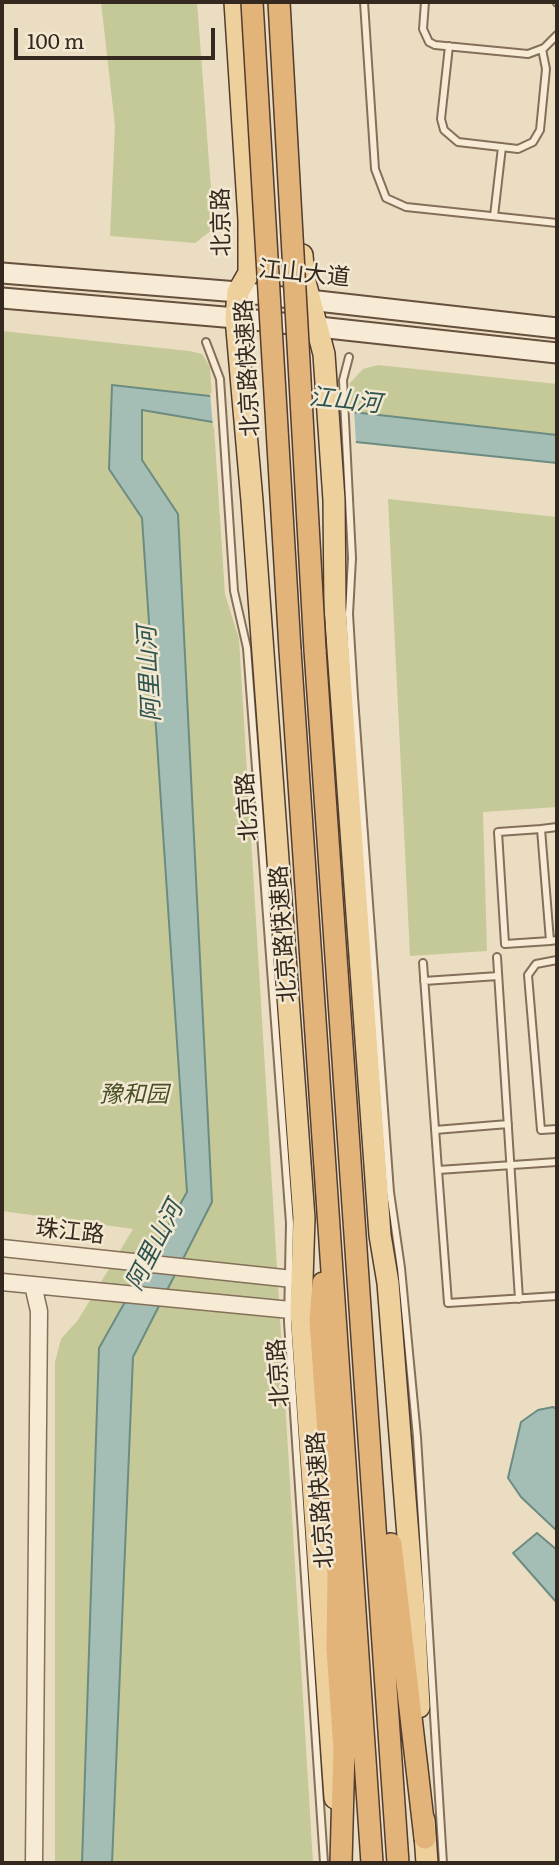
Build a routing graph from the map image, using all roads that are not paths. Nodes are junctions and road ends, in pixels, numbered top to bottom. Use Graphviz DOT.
graph roads {
  1 [pos="235,2"];
  2 [pos="252,2"];
  3 [pos="281,2"];
  4 [pos="365,2"];
  5 [pos="425,2"];
  6 [pos="557,35"];
  7 [pos="449,46"];
  8 [pos="542,49"];
  9 [pos="502,148"];
  10 [pos="494,216"];
  11 [pos="557,223"];
  12 [pos="2,273"];
  13 [pos="238,292"];
  14 [pos="2,298"];
  15 [pos="310,300"];
  16 [pos="236,318"];
  17 [pos="317,327"];
  18 [pos="557,328"];
  19 [pos="206,342"];
  20 [pos="557,353"];
  21 [pos="349,357"];
  22 [pos="336,403"];
  23 [pos="338,445"];
  24 [pos="557,827"];
  25 [pos="541,829"];
  26 [pos="554,941"];
  27 [pos="497,957"];
  28 [pos="557,960"];
  29 [pos="423,963"];
  30 [pos="498,976"];
  31 [pos="424,981"];
  32 [pos="508,1124"];
  33 [pos="557,1129"];
  34 [pos="435,1130"];
  35 [pos="557,1162"];
  36 [pos="510,1165"];
  37 [pos="438,1170"];
  38 [pos="329,1201"];
  39 [pos="2,1248"];
  40 [pos="358,1261"];
  41 [pos="295,1279"];
  42 [pos="2,1282"];
  43 [pos="33,1285"];
  44 [pos="557,1296"];
  45 [pos="519,1299"];
  46 [pos="295,1311"];
  47 [pos="425,1838"];
  48 [pos="34,1863"];
  49 [pos="324,1863"];
  50 [pos="340,1863"];
  51 [pos="372,1863"];
  52 [pos="398,1863"];
  53 [pos="427,1863"];
  54 [pos="443,1863"];
  1 -- 13 [label="main road, 北京路"];
  2 -- 38 [label="highway, 北京路快速路, bridge"];
  3 -- 15 [label="main road"];
  3 -- 40 [label="highway, bridge"];
  4 -- 10 [label="lane"];
  5 -- 7 [label="lane"];
  6 -- 8 [label="lane"];
  7 -- 8 [label="lane"];
  7 -- 9 [label="lane"];
  8 -- 9 [label="lane"];
  9 -- 10 [label="lane"];
  10 -- 11 [label="lane"];
  12 -- 13 [label="main road, 江山大道"];
  13 -- 15 [label="main road, 江山大道"];
  13 -- 16 [label="main road, 北京路"];
  14 -- 16 [label="main road"];
  15 -- 17 [label="main road"];
  15 -- 18 [label="main road, 江山大道"];
  16 -- 17 [label="main road"];
  16 -- 41 [label="main road, 北京路"];
  17 -- 20 [label="main road"];
  17 -- 22 [label="main road"];
  19 -- 41 [label="lane"];
  21 -- 22 [label="lane"];
  22 -- 23 [label="main road"];
  23 -- 47 [label="main road"];
  23 -- 54 [label="lane"];
  24 -- 25 [label="lane"];
  25 -- 26 [label="lane"];
  25 -- 26 [label="lane"];
  27 -- 30 [label="lane"];
  28 -- 33 [label="lane"];
  29 -- 31 [label="lane"];
  30 -- 31 [label="lane"];
  30 -- 32 [label="lane"];
  31 -- 34 [label="lane"];
  32 -- 34 [label="lane"];
  32 -- 36 [label="lane"];
  34 -- 37 [label="lane"];
  35 -- 36 [label="lane"];
  36 -- 37 [label="lane"];
  36 -- 45 [label="lane"];
  37 -- 45 [label="lane"];
  38 -- 50 [label="highway"];
  38 -- 51 [label="highway, 北京路快速路"];
  39 -- 41 [label="street, 珠江路"];
  40 -- 47 [label="highway"];
  40 -- 52 [label="highway"];
  41 -- 46 [label="main road, 北京路"];
  42 -- 43 [label="street"];
  43 -- 46 [label="street"];
  43 -- 48 [label="street"];
  44 -- 45 [label="lane"];
  46 -- 49 [label="lane"];
  46 -- 50 [label="main road, 北京路"];
  47 -- 53 [label="main road"];
}
